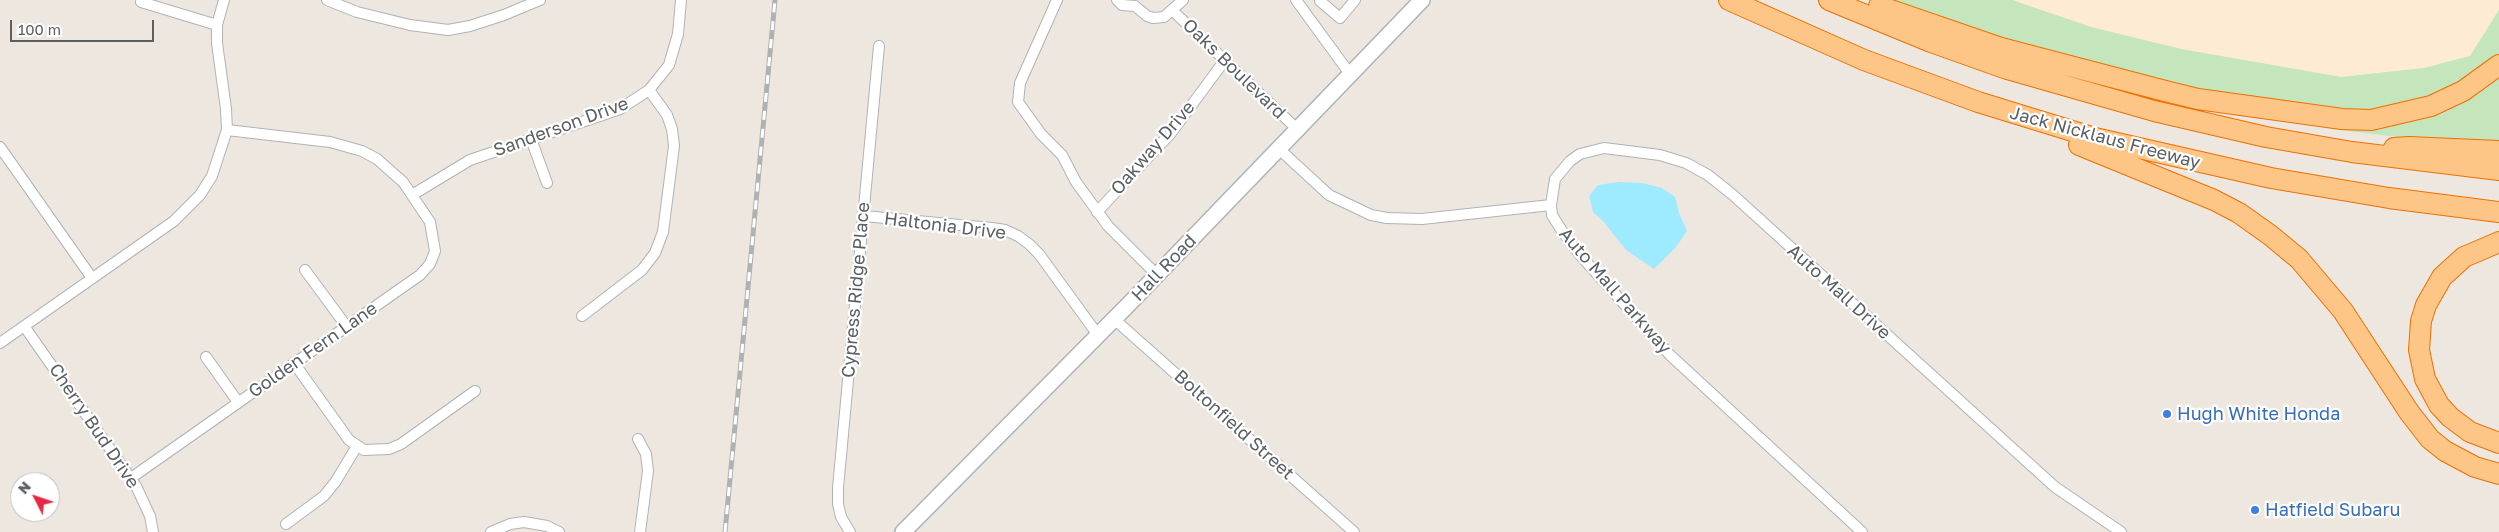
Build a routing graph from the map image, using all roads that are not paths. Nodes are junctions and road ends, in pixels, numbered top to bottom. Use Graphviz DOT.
graph roads {
  1 [pos="224,0"];
  2 [pos="327,0"];
  3 [pos="540,0"];
  4 [pos="681,0"];
  5 [pos="1057,0"];
  6 [pos="1117,0"];
  7 [pos="1183,0"];
  8 [pos="1296,0"];
  9 [pos="1320,0"];
  10 [pos="1355,0"];
  11 [pos="1422,0"];
  12 [pos="1729,0"];
  13 [pos="141,2"];
  14 [pos="1834,2"];
  15 [pos="1173,12"];
  16 [pos="1305,12"];
  17 [pos="217,25"];
  18 [pos="879,46"];
  19 [pos="1225,60"];
  20 [pos="2499,65"];
  21 [pos="1350,74"];
  22 [pos="648,90"];
  23 [pos="1982,104"];
  24 [pos="1297,129"];
  25 [pos="227,130"];
  26 [pos="531,139"];
  27 [pos="0,146"];
  28 [pos="1278,148"];
  29 [pos="2499,151"];
  30 [pos="2352,152"];
  31 [pos="2499,170"];
  32 [pos="547,183"];
  33 [pos="412,195"];
  34 [pos="1551,205"];
  35 [pos="1097,212"];
  36 [pos="2499,212"];
  37 [pos="864,216"];
  38 [pos="2499,242"];
  39 [pos="305,270"];
  40 [pos="1157,275"];
  41 [pos="92,278"];
  42 [pos="582,316"];
  43 [pos="1114,319"];
  44 [pos="24,326"];
  45 [pos="346,327"];
  46 [pos="1098,335"];
  47 [pos="0,343"];
  48 [pos="206,357"];
  49 [pos="294,363"];
  50 [pos="475,391"];
  51 [pos="238,402"];
  52 [pos="638,439"];
  53 [pos="2499,443"];
  54 [pos="357,446"];
  55 [pos="2499,474"];
  56 [pos="131,478"];
  57 [pos="286,524"];
  58 [pos="153,532"];
  59 [pos="491,532"];
  60 [pos="559,532"];
  61 [pos="640,532"];
  62 [pos="850,532"];
  63 [pos="903,532"];
  64 [pos="1354,532"];
  65 [pos="1862,532"];
  66 [pos="2121,532"];
  1 -- 17 [label="street"];
  2 -- 3 [label="street"];
  4 -- 22 [label="street, Sanderson Drive"];
  5 -- 35 [label="street"];
  6 -- 15 [label="street, Oaks Boulevard"];
  7 -- 15 [label="street"];
  8 -- 16 [label="street"];
  9 -- 10 [label="street"];
  9 -- 16 [label="street"];
  11 -- 21 [label="main road, Hall Road"];
  12 -- 23 [label="highway, Jack Nicklaus Freeway"];
  13 -- 17 [label="street"];
  14 -- 20 [label="highway"];
  14 -- 30 [label="highway"];
  15 -- 19 [label="street, Oaks Boulevard"];
  16 -- 21 [label="street"];
  17 -- 25 [label="street"];
  18 -- 37 [label="street, Cypress Ridge Place"];
  19 -- 24 [label="street, Oaks Boulevard"];
  19 -- 35 [label="street, Oakway Drive"];
  21 -- 24 [label="main road, Hall Road"];
  22 -- 26 [label="street, Sanderson Drive"];
  22 -- 42 [label="street"];
  23 -- 36 [label="highway, Jack Nicklaus Freeway"];
  23 -- 55 [label="highway"];
  24 -- 28 [label="main road, Hall Road"];
  25 -- 33 [label="street, Golden Fern Lane"];
  25 -- 41 [label="street"];
  26 -- 32 [label="street"];
  26 -- 33 [label="street, Sanderson Drive"];
  27 -- 41 [label="street"];
  28 -- 34 [label="street"];
  28 -- 40 [label="main road, Hall Road"];
  29 -- 30 [label="highway"];
  30 -- 31 [label="highway"];
  33 -- 45 [label="street, Golden Fern Lane"];
  34 -- 65 [label="street, Auto Mall Parkway"];
  34 -- 66 [label="street, Auto Mall Drive"];
  35 -- 40 [label="street"];
  37 -- 46 [label="street, Haltonia Drive"];
  37 -- 62 [label="street, Cypress Ridge Place"];
  38 -- 53 [label="highway"];
  39 -- 45 [label="street"];
  40 -- 43 [label="main road, Hall Road"];
  41 -- 44 [label="street"];
  43 -- 46 [label="main road, Hall Road"];
  43 -- 64 [label="street, Boltonfield Street"];
  44 -- 47 [label="street"];
  44 -- 56 [label="street, Cherry Bud Drive"];
  45 -- 49 [label="street, Golden Fern Lane"];
  46 -- 63 [label="main road, Hall Road"];
  48 -- 51 [label="street"];
  49 -- 51 [label="street, Golden Fern Lane"];
  49 -- 54 [label="street"];
  50 -- 54 [label="street"];
  51 -- 56 [label="street, Golden Fern Lane"];
  52 -- 61 [label="street"];
  54 -- 57 [label="street"];
  56 -- 58 [label="street, Cherry Bud Drive"];
  59 -- 60 [label="street"];
}
